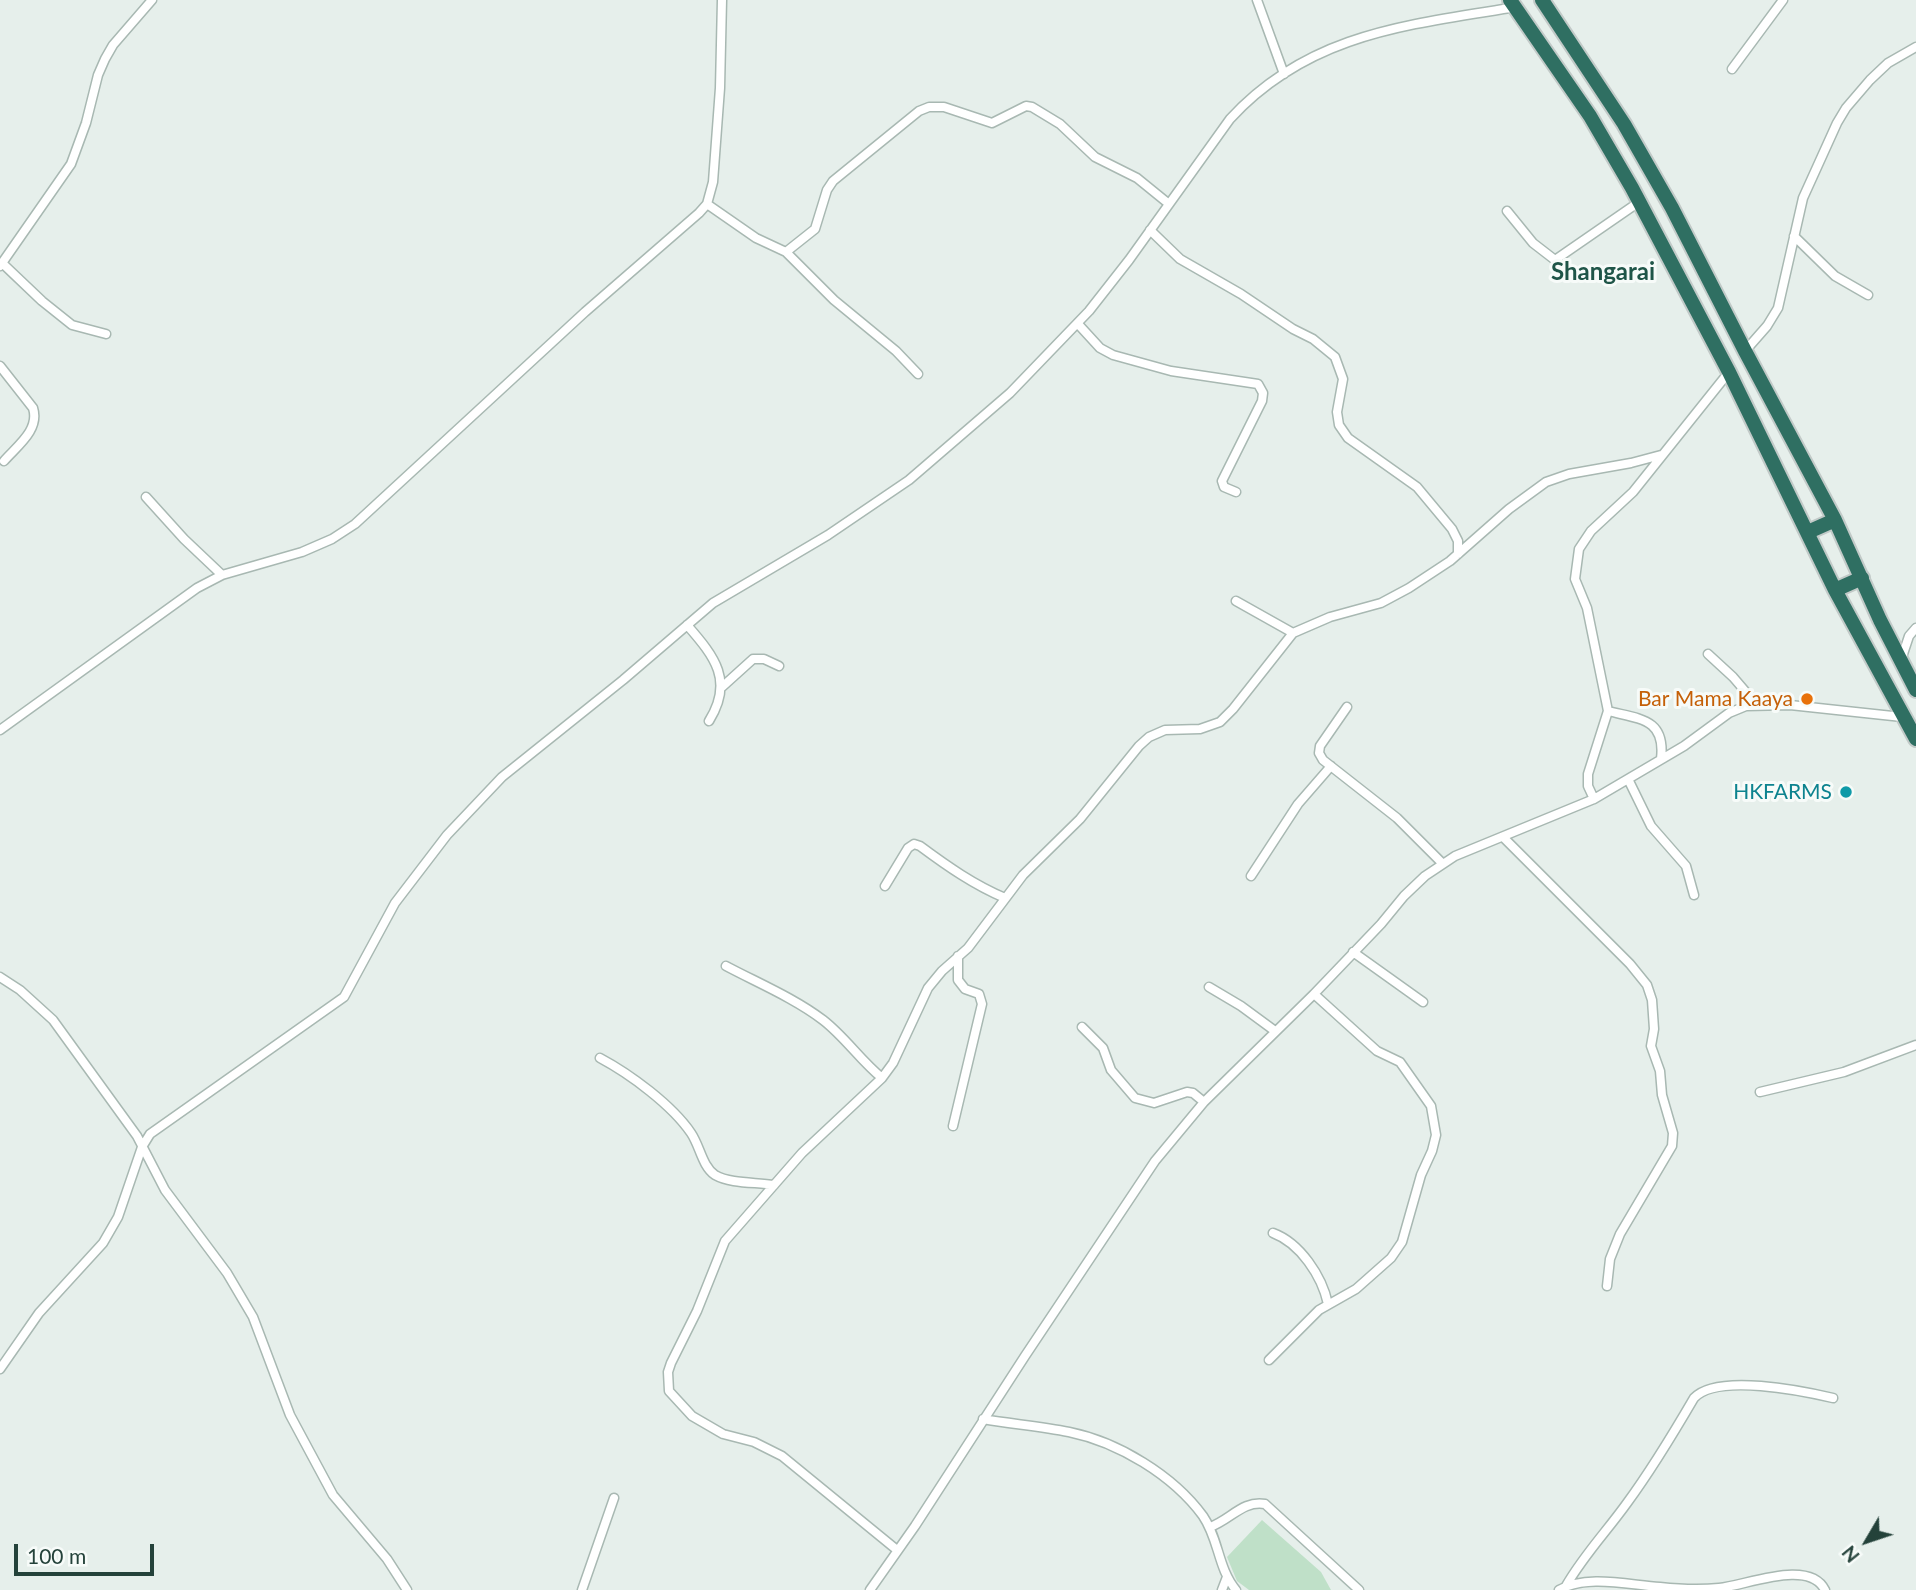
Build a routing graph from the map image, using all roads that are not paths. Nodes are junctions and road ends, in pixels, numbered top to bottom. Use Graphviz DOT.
graph roads {
  1 [pos="152,0"];
  2 [pos="722,0"];
  3 [pos="1257,0"];
  4 [pos="1542,0"];
  5 [pos="1783,0"];
  6 [pos="1513,4"];
  7 [pos="1916,47"];
  8 [pos="1732,69"];
  9 [pos="1284,74"];
  10 [pos="1639,202"];
  11 [pos="707,204"];
  12 [pos="1169,204"];
  13 [pos="1507,211"];
  14 [pos="1150,230"];
  15 [pos="1794,236"];
  16 [pos="786,253"];
  17 [pos="1,265"];
  18 [pos="1868,295"];
  19 [pos="1078,324"];
  20 [pos="106,334"];
  21 [pos="1745,351"];
  22 [pos="0,366"];
  23 [pos="1729,373"];
  24 [pos="918,374"];
  25 [pos="1661,455"];
  26 [pos="4,461"];
  27 [pos="1236,492"];
  28 [pos="146,497"];
  29 [pos="1835,520"];
  30 [pos="1808,532"];
  31 [pos="1458,554"];
  32 [pos="222,575"];
  33 [pos="1861,578"];
  34 [pos="1835,590"];
  35 [pos="1236,601"];
  36 [pos="687,625"];
  37 [pos="1916,628"];
  38 [pos="1293,633"];
  39 [pos="1708,654"];
  40 [pos="1901,660"];
  41 [pos="779,666"];
  42 [pos="722,687"];
  43 [pos="1916,690"];
  44 [pos="1757,705"];
  45 [pos="1348,707"];
  46 [pos="1608,711"];
  47 [pos="1902,717"];
  48 [pos="709,721"];
  49 [pos="0,730"];
  50 [pos="1916,739"];
  51 [pos="1661,759"];
  52 [pos="1331,766"];
  53 [pos="1628,779"];
  54 [pos="1594,799"];
  55 [pos="1504,838"];
  56 [pos="1442,863"];
  57 [pos="1251,876"];
  58 [pos="885,886"];
  59 [pos="1694,895"];
  60 [pos="1005,898"];
  61 [pos="1353,952"];
  62 [pos="958,956"];
  63 [pos="726,966"];
  64 [pos="0,977"];
  65 [pos="1209,987"];
  66 [pos="1314,995"];
  67 [pos="1423,1002"];
  68 [pos="1082,1027"];
  69 [pos="1275,1031"];
  70 [pos="1916,1045"];
  71 [pos="600,1058"];
  72 [pos="881,1078"];
  73 [pos="1760,1092"];
  74 [pos="1204,1102"];
  75 [pos="953,1126"];
  76 [pos="142,1147"];
  77 [pos="774,1185"];
  78 [pos="1273,1233"];
  79 [pos="1607,1286"];
  80 [pos="1328,1304"];
  81 [pos="1269,1360"];
  82 [pos="0,1369"];
  83 [pos="1833,1398"];
  84 [pos="983,1419"];
  85 [pos="614,1498"];
  86 [pos="1210,1527"];
  87 [pos="897,1550"];
  88 [pos="1227,1577"];
  89 [pos="1563,1588"];
  90 [pos="407,1590"];
  91 [pos="582,1590"];
  92 [pos="870,1590"];
  93 [pos="1222,1590"];
  94 [pos="1236,1590"];
  95 [pos="1359,1590"];
  96 [pos="1825,1590"];
  1 -- 17 [label="street"];
  2 -- 11 [label="street"];
  3 -- 9 [label="street"];
  4 -- 21 [label="highway"];
  5 -- 8 [label="street"];
  6 -- 9 [label="street"];
  6 -- 10 [label="highway"];
  7 -- 15 [label="street"];
  9 -- 12 [label="street"];
  10 -- 13 [label="street"];
  10 -- 23 [label="highway"];
  11 -- 16 [label="street"];
  11 -- 32 [label="street"];
  12 -- 14 [label="street"];
  12 -- 16 [label="street"];
  14 -- 19 [label="street"];
  14 -- 31 [label="street"];
  15 -- 18 [label="street"];
  15 -- 21 [label="street"];
  16 -- 24 [label="street"];
  17 -- 20 [label="street"];
  19 -- 27 [label="street"];
  19 -- 36 [label="street"];
  21 -- 29 [label="highway"];
  22 -- 26 [label="street"];
  23 -- 25 [label="street"];
  23 -- 30 [label="highway"];
  25 -- 31 [label="street"];
  25 -- 46 [label="street"];
  28 -- 32 [label="street"];
  29 -- 30 [label="highway"];
  29 -- 33 [label="highway"];
  30 -- 34 [label="highway"];
  31 -- 38 [label="street"];
  32 -- 49 [label="street"];
  33 -- 34 [label="highway"];
  33 -- 40 [label="highway"];
  34 -- 47 [label="highway"];
  35 -- 38 [label="street"];
  36 -- 42 [label="street"];
  36 -- 76 [label="street"];
  37 -- 40 [label="street"];
  38 -- 60 [label="street"];
  39 -- 44 [label="street"];
  40 -- 43 [label="highway"];
  41 -- 42 [label="street"];
  42 -- 48 [label="street"];
  44 -- 47 [label="street"];
  44 -- 51 [label="street"];
  45 -- 52 [label="street"];
  46 -- 51 [label="street"];
  46 -- 54 [label="street"];
  47 -- 50 [label="highway"];
  51 -- 53 [label="street"];
  52 -- 56 [label="street"];
  52 -- 57 [label="street"];
  53 -- 54 [label="street"];
  53 -- 59 [label="street"];
  54 -- 55 [label="street"];
  55 -- 56 [label="street"];
  55 -- 79 [label="street"];
  56 -- 61 [label="street"];
  58 -- 60 [label="street"];
  60 -- 62 [label="street"];
  61 -- 66 [label="street"];
  61 -- 67 [label="street"];
  62 -- 72 [label="street"];
  62 -- 75 [label="street"];
  63 -- 72 [label="street"];
  64 -- 76 [label="street"];
  65 -- 69 [label="street"];
  66 -- 69 [label="street"];
  66 -- 80 [label="street"];
  68 -- 74 [label="street"];
  69 -- 74 [label="street"];
  70 -- 73 [label="street"];
  71 -- 77 [label="street"];
  72 -- 77 [label="street"];
  74 -- 84 [label="street"];
  76 -- 82 [label="street"];
  76 -- 90 [label="street"];
  77 -- 87 [label="street"];
  78 -- 80 [label="street"];
  80 -- 81 [label="street"];
  83 -- 89 [label="street"];
  84 -- 86 [label="street"];
  84 -- 87 [label="street"];
  85 -- 91 [label="street"];
  86 -- 88 [label="street"];
  86 -- 95 [label="street"];
  87 -- 92 [label="street"];
  88 -- 93 [label="street"];
  88 -- 94 [label="street"];
  89 -- 96 [label="street"];
}
